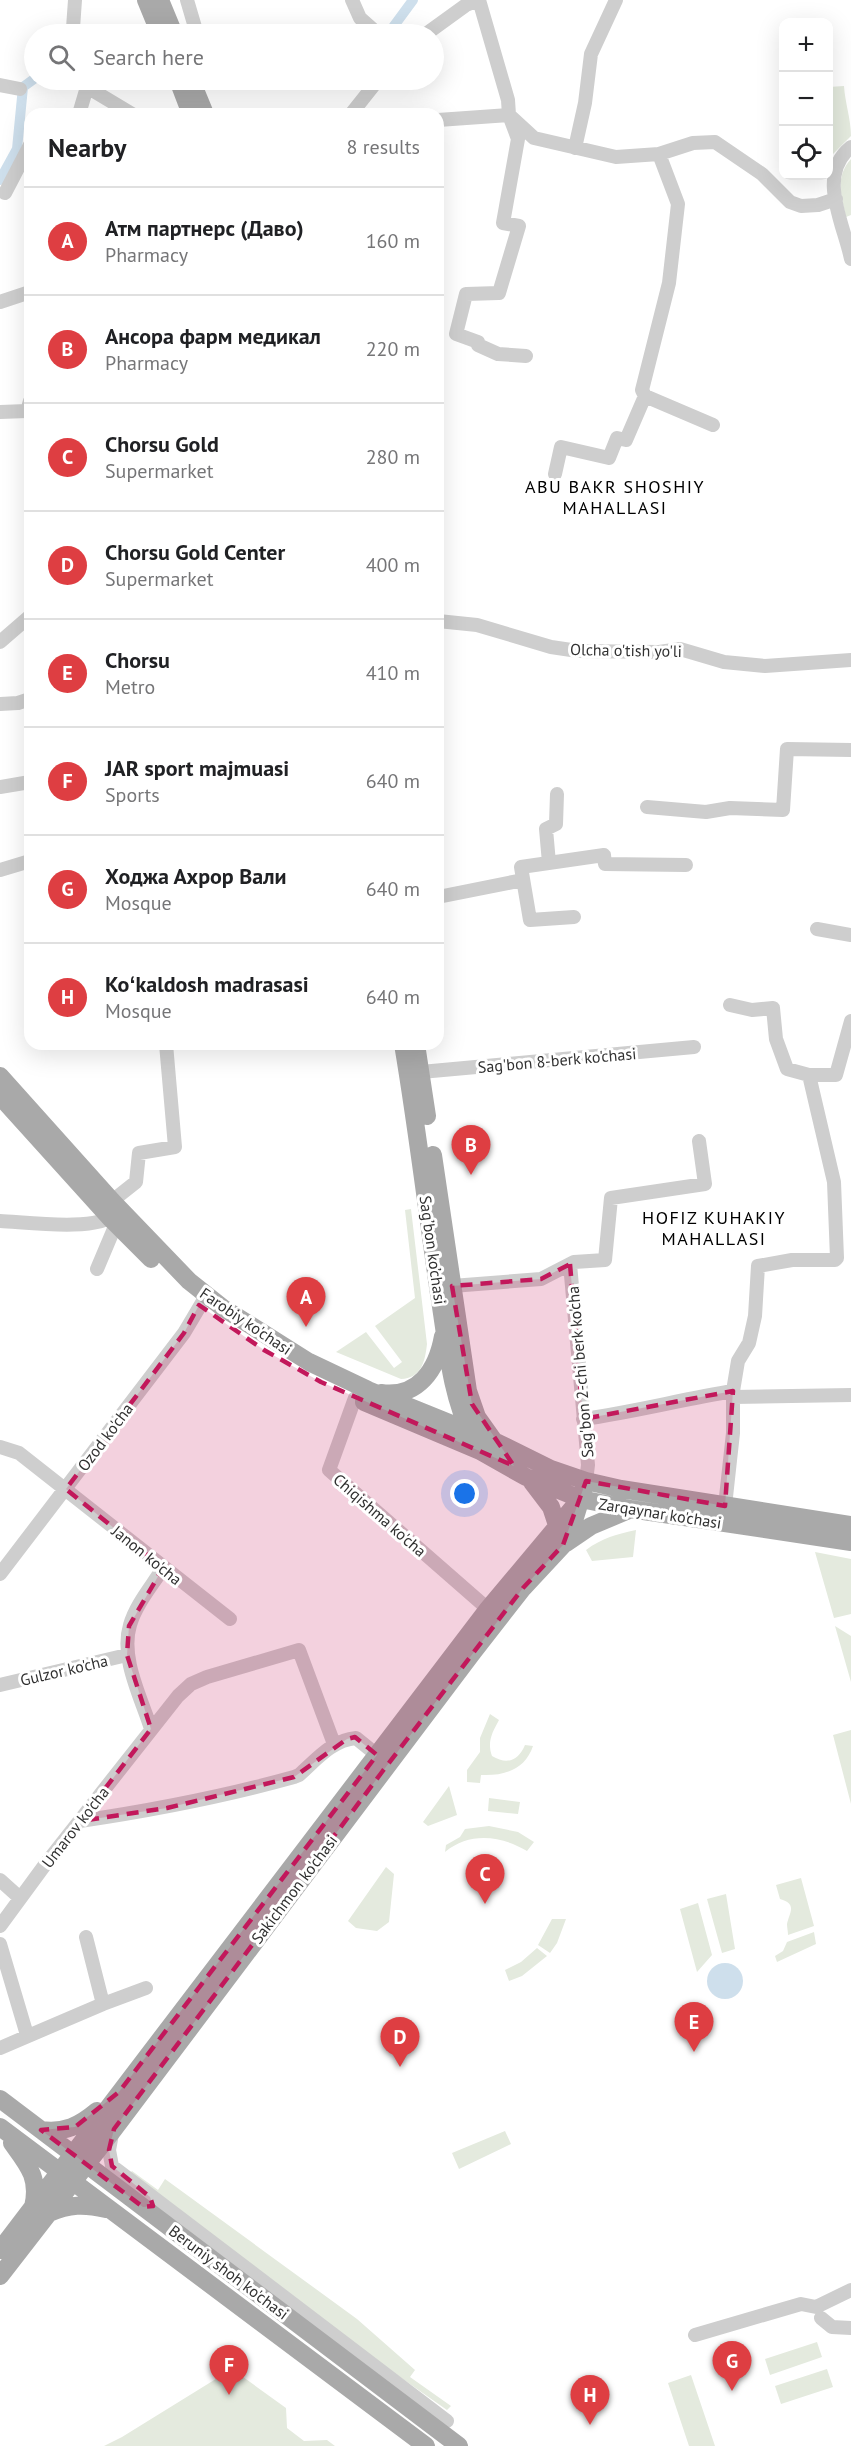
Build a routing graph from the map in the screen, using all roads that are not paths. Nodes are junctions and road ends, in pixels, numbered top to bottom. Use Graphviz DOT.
graph roads {
  1 [pos="75,0"];
  2 [pos="146,0"];
  3 [pos="160,0"];
  4 [pos="187,0"];
  5 [pos="352,0"];
  6 [pos="478,0"];
  7 [pos="616,0"];
  8 [pos="73,24"];
  9 [pos="156,24"];
  10 [pos="170,24"];
  11 [pos="194,24"];
  12 [pos="367,24"];
  13 [pos="440,24"];
  14 [pos="0,85"];
  15 [pos="20,88"];
  16 [pos="84,90"];
  17 [pos="96,90"];
  18 [pos="188,90"];
  19 [pos="190,90"];
  20 [pos="370,90"];
  21 [pos="80,108"];
  22 [pos="123,108"];
  23 [pos="190,108"];
  24 [pos="201,108"];
  25 [pos="356,108"];
  26 [pos="508,115"];
  27 [pos="444,120"];
  28 [pos="851,147"];
  29 [pos="575,148"];
  30 [pos="659,154"];
  31 [pos="24,157"];
  32 [pos="833,162"];
  33 [pos="833,180"];
  34 [pos="5,193"];
  35 [pos="836,199"];
  36 [pos="851,259"];
  37 [pos="24,294"];
  38 [pos="0,302"];
  39 [pos="526,356"];
  40 [pos="645,396"];
  41 [pos="24,411"];
  42 [pos="0,412"];
  43 [pos="713,425"];
  44 [pos="555,474"];
  45 [pos="24,621"];
  46 [pos="444,622"];
  47 [pos="0,642"];
  48 [pos="851,660"];
  49 [pos="24,701"];
  50 [pos="0,704"];
  51 [pos="851,750"];
  52 [pos="24,783"];
  53 [pos="0,786"];
  54 [pos="557,794"];
  55 [pos="647,807"];
  56 [pos="24,863"];
  57 [pos="549,863"];
  58 [pos="686,865"];
  59 [pos="0,870"];
  60 [pos="523,880"];
  61 [pos="444,896"];
  62 [pos="574,917"];
  63 [pos="817,929"];
  64 [pos="851,935"];
  65 [pos="730,1005"];
  66 [pos="851,1021"];
  67 [pos="694,1047"];
  68 [pos="166,1050"];
  69 [pos="403,1050"];
  70 [pos="417,1050"];
  71 [pos="421,1072"];
  72 [pos="809,1075"];
  73 [pos="0,1076"];
  74 [pos="0,1096"];
  75 [pos="699,1142"];
  76 [pos="115,1214"];
  77 [pos="0,1221"];
  78 [pos="570,1264"];
  79 [pos="97,1269"];
  80 [pos="452,1286"];
  81 [pos="202,1300"];
  82 [pos="444,1325"];
  83 [pos="733,1394"];
  84 [pos="851,1395"];
  85 [pos="358,1400"];
  86 [pos="583,1419"];
  87 [pos="469,1431"];
  88 [pos="487,1446"];
  89 [pos="0,1447"];
  90 [pos="526,1476"];
  91 [pos="586,1481"];
  92 [pos="605,1485"];
  93 [pos="66,1489"];
  94 [pos="581,1499"];
  95 [pos="725,1506"];
  96 [pos="630,1509"];
  97 [pos="557,1525"];
  98 [pos="851,1525"];
  99 [pos="851,1542"];
  100 [pos="563,1545"];
  101 [pos="163,1568"];
  102 [pos="0,1574"];
  103 [pos="482,1604"];
  104 [pos="230,1619"];
  105 [pos="127,1655"];
  106 [pos="0,1685"];
  107 [pos="151,1729"];
  108 [pos="334,1744"];
  109 [pos="377,1755"];
  110 [pos="80,1821"];
  111 [pos="0,1880"];
  112 [pos="20,1898"];
  113 [pos="0,1926"];
  114 [pos="86,1937"];
  115 [pos="0,1944"];
  116 [pos="146,1989"];
  117 [pos="104,2004"];
  118 [pos="27,2035"];
  119 [pos="0,2048"];
  120 [pos="119,2092"];
  121 [pos="0,2099"];
  122 [pos="0,2127"];
  123 [pos="114,2129"];
  124 [pos="41,2130"];
  125 [pos="73,2153"];
  126 [pos="87,2164"];
  127 [pos="59,2171"];
  128 [pos="74,2182"];
  129 [pos="153,2206"];
  130 [pos="41,2210"];
  131 [pos="113,2211"];
  132 [pos="0,2250"];
  133 [pos="0,2276"];
  134 [pos="851,2290"];
  135 [pos="274,2306"];
  136 [pos="821,2318"];
  137 [pos="314,2321"];
  138 [pos="851,2328"];
  139 [pos="695,2335"];
  140 [pos="368,2362"];
  141 [pos="374,2382"];
  142 [pos="447,2421"];
  143 [pos="426,2446"];
  144 [pos="459,2446"];
  1 -- 8 [label="street"];
  2 -- 9 [label="main road"];
  3 -- 10 [label="main road"];
  4 -- 11 [label="street"];
  5 -- 12 [label="street"];
  6 -- 13 [label="street"];
  6 -- 26 [label="street"];
  7 -- 29 [label="street"];
  14 -- 15 [label="street"];
  16 -- 21 [label="street"];
  17 -- 22 [label="street"];
  18 -- 23 [label="main road"];
  19 -- 24 [label="main road"];
  20 -- 25 [label="street"];
  26 -- 27 [label="street"];
  26 -- 29 [label="street"];
  26 -- 39 [label="street"];
  28 -- 32 [label="street"];
  29 -- 30 [label="street"];
  30 -- 35 [label="street"];
  30 -- 40 [label="street"];
  31 -- 34 [label="street"];
  33 -- 35 [label="street"];
  35 -- 36 [label="street"];
  37 -- 38 [label="street"];
  40 -- 43 [label="street"];
  40 -- 44 [label="street"];
  41 -- 42 [label="street"];
  45 -- 47 [label="street"];
  46 -- 48 [label="street, Olcha o'tish yo'li"];
  49 -- 50 [label="street"];
  51 -- 55 [label="street"];
  52 -- 53 [label="street"];
  54 -- 57 [label="street"];
  56 -- 59 [label="street"];
  57 -- 58 [label="street"];
  57 -- 60 [label="street"];
  60 -- 61 [label="street"];
  60 -- 62 [label="street"];
  63 -- 64 [label="street"];
  65 -- 72 [label="street"];
  66 -- 72 [label="street"];
  67 -- 71 [label="street, Sag'bon 8-berk ko'chasi"];
  68 -- 76 [label="street"];
  69 -- 82 [label="main road, Sag’bon ko’chasi"];
  70 -- 71 [label="main road, Sag’bon ko’chasi"];
  71 -- 80 [label="main road, Sag’bon ko’chasi"];
  72 -- 83 [label="street"];
  73 -- 76 [label="main road, Farobiy ko'chasi"];
  74 -- 76 [label="main road, Farobiy ko'chasi"];
  75 -- 78 [label="street"];
  76 -- 77 [label="street"];
  76 -- 79 [label="street"];
  76 -- 81 [label="main road, Farobiy ko'chasi"];
  78 -- 80 [label="street"];
  78 -- 86 [label="street, Sag'bon 2-chi berk ko'cha"];
  80 -- 88 [label="main road, Sag’bon ko’chasi"];
  81 -- 85 [label="main road, Farobiy ko'chasi"];
  81 -- 93 [label="street, Ozod ko'cha"];
  82 -- 85 [label="main road"];
  82 -- 87 [label="main road, Sag’bon ko’chasi"];
  83 -- 84 [label="street"];
  83 -- 86 [label="street"];
  83 -- 95 [label="street"];
  85 -- 87 [label="main road, Farobiy ko'chasi"];
  85 -- 88 [label="main road, Farobiy ko'chasi"];
  85 -- 103 [label="street, Chiqishma ko'cha"];
  86 -- 91 [label="street, Sag'bon 2-chi berk ko'cha"];
  87 -- 88 [label="main road, Farobiy ko'chasi"];
  88 -- 90 [label="main road, Zarqaynar ko'chasi"];
  88 -- 91 [label="main road, Zarqaynar ko'chasi"];
  89 -- 93 [label="street, Janon ko'cha"];
  90 -- 94 [label="main road, Zarqaynar ko'chasi"];
  90 -- 97 [label="main road"];
  91 -- 92 [label="main road, Zarqaynar ko'chasi"];
  91 -- 94 [label="main road, Sakichmon ko'chasi"];
  92 -- 94 [label="main road, Sakichmon ko'chasi"];
  92 -- 95 [label="main road, Zarqaynar ko'chasi"];
  93 -- 101 [label="street, Janon ko'cha"];
  93 -- 102 [label="street, Ozod ko'cha"];
  94 -- 96 [label="main road, Zarqaynar ko'chasi"];
  94 -- 97 [label="main road, Sakichmon ko'chasi"];
  94 -- 100 [label="main road, Sakichmon ko'chasi"];
  95 -- 98 [label="main road, Zarqaynar ko'chasi"];
  96 -- 99 [label="main road, Zarqaynar ko'chasi"];
  96 -- 100 [label="main road"];
  97 -- 103 [label="main road, Sakichmon ko'chasi"];
  100 -- 123 [label="main road, Sakichmon ko'chasi"];
  101 -- 104 [label="street, Janon ko'cha"];
  101 -- 105 [label="street"];
  103 -- 109 [label="main road, Sakichmon ko'chasi"];
  105 -- 106 [label="street, Gulzor ko'cha"];
  105 -- 107 [label="street"];
  107 -- 108 [label="street, Umarov ko'cha"];
  107 -- 110 [label="street, Umarov ko'cha"];
  108 -- 109 [label="street"];
  108 -- 110 [label="street"];
  109 -- 120 [label="main road, Sakichmon ko'chasi"];
  110 -- 112 [label="street, Umarov ko'cha"];
  111 -- 112 [label="street"];
  112 -- 113 [label="street, Umarov ko'cha"];
  114 -- 117 [label="street"];
  115 -- 118 [label="street"];
  116 -- 117 [label="street"];
  117 -- 118 [label="street"];
  118 -- 119 [label="street"];
  120 -- 124 [label="main road"];
  120 -- 125 [label="main road, Sakichmon ko'chasi"];
  121 -- 124 [label="main road, Beruniy shoh ko'chasi"];
  122 -- 127 [label="main road, Beruniy shoh ko'chasi"];
  122 -- 130 [label="main road"];
  123 -- 126 [label="main road, Sakichmon ko'chasi"];
  123 -- 129 [label="street"];
  124 -- 125 [label="main road, Beruniy shoh ko'chasi"];
  125 -- 126 [label="main road, Beruniy shoh ko'chasi"];
  125 -- 127 [label="main road, Sakichmon ko'chasi"];
  126 -- 128 [label="main road, Sakichmon ko'chasi"];
  126 -- 129 [label="main road, Beruniy shoh ko'chasi"];
  127 -- 128 [label="main road, Beruniy shoh ko'chasi"];
  127 -- 130 [label="main road, Sakichmon ko'chasi"];
  128 -- 130 [label="main road, Sakichmon ko'chasi"];
  128 -- 131 [label="main road, Beruniy shoh ko'chasi"];
  129 -- 135 [label="main road, Beruniy shoh ko'chasi"];
  129 -- 137 [label="street"];
  130 -- 131 [label="main road"];
  130 -- 132 [label="main road, Sakichmon ko'chasi"];
  130 -- 133 [label="main road, Sakichmon ko'chasi"];
  131 -- 143 [label="main road, Beruniy shoh ko'chasi"];
  134 -- 139 [label="street"];
  135 -- 137 [label="main road"];
  135 -- 141 [label="main road, Beruniy shoh ko'chasi"];
  136 -- 138 [label="street"];
  137 -- 140 [label="street"];
  140 -- 141 [label="main road"];
  140 -- 142 [label="street"];
  141 -- 144 [label="main road, Beruniy shoh ko'chasi"];
}
